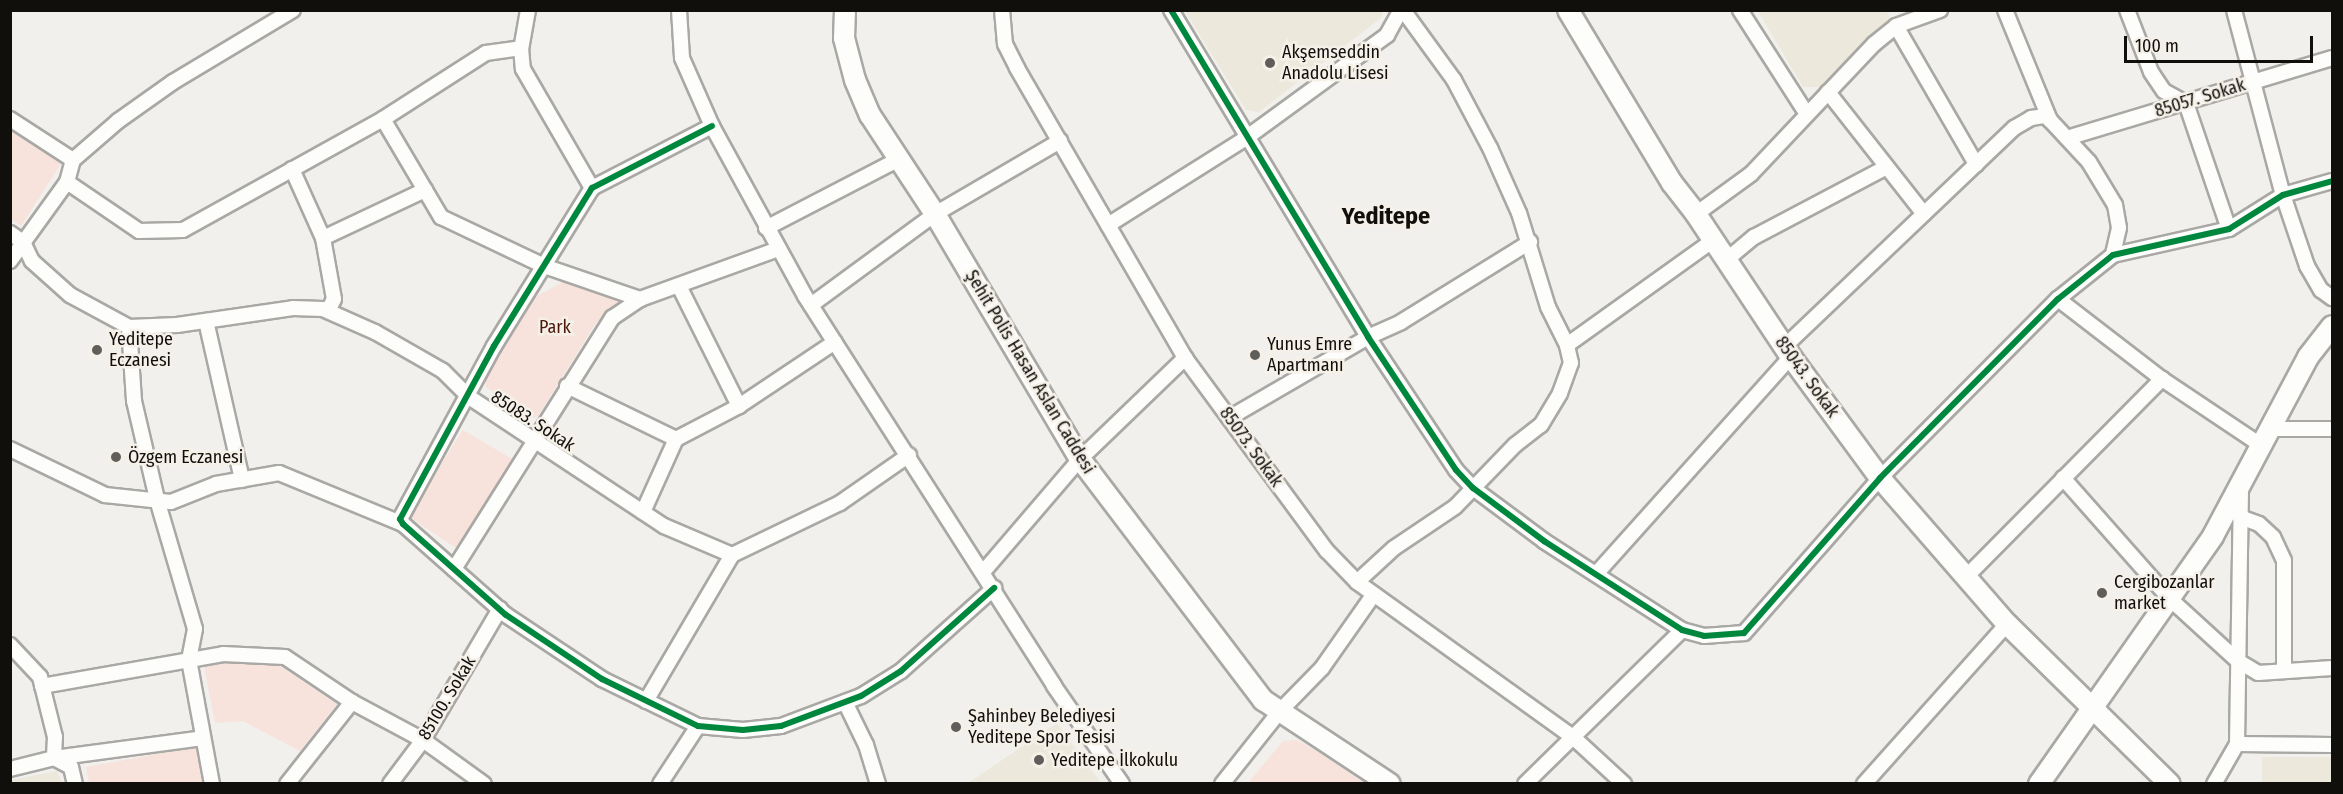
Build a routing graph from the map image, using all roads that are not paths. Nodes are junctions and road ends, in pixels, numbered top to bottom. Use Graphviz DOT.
graph roads {
  1 [pos="528,10"];
  2 [pos="679,10"];
  3 [pos="845,10"];
  4 [pos="1002,10"];
  5 [pos="1171,10"];
  6 [pos="1402,10"];
  7 [pos="1569,10"];
  8 [pos="1740,10"];
  9 [pos="1940,10"];
  10 [pos="2005,10"];
  11 [pos="2127,10"];
  12 [pos="2234,10"];
  13 [pos="288,12"];
  14 [pos="1896,26"];
  15 [pos="521,48"];
  16 [pos="2332,58"];
  17 [pos="2254,82"];
  18 [pos="1828,92"];
  19 [pos="2186,102"];
  20 [pos="1806,113"];
  21 [pos="10,119"];
  22 [pos="383,119"];
  23 [pos="2050,120"];
  24 [pos="712,126"];
  25 [pos="1246,138"];
  26 [pos="2067,138"];
  27 [pos="1060,141"];
  28 [pos="899,159"];
  29 [pos="73,160"];
  30 [pos="1976,164"];
  31 [pos="1887,167"];
  32 [pos="292,169"];
  33 [pos="2332,181"];
  34 [pos="67,182"];
  35 [pos="592,188"];
  36 [pos="425,190"];
  37 [pos="2283,195"];
  38 [pos="935,214"];
  39 [pos="1696,214"];
  40 [pos="1924,214"];
  41 [pos="1108,225"];
  42 [pos="766,228"];
  43 [pos="2229,229"];
  44 [pos="10,233"];
  45 [pos="323,238"];
  46 [pos="1712,241"];
  47 [pos="23,242"];
  48 [pos="1530,242"];
  49 [pos="778,249"];
  50 [pos="2113,255"];
  51 [pos="10,261"];
  52 [pos="1725,261"];
  53 [pos="544,266"];
  54 [pos="680,288"];
  55 [pos="2332,298"];
  56 [pos="640,299"];
  57 [pos="2058,299"];
  58 [pos="811,305"];
  59 [pos="328,311"];
  60 [pos="206,321"];
  61 [pos="2332,326"];
  62 [pos="129,327"];
  63 [pos="1368,337"];
  64 [pos="835,342"];
  65 [pos="1567,345"];
  66 [pos="1787,352"];
  67 [pos="1185,358"];
  68 [pos="2162,379"];
  69 [pos="567,386"];
  70 [pos="469,397"];
  71 [pos="739,406"];
  72 [pos="1229,418"];
  73 [pos="2332,429"];
  74 [pos="2266,437"];
  75 [pos="676,439"];
  76 [pos="536,440"];
  77 [pos="10,449"];
  78 [pos="909,456"];
  79 [pos="1080,459"];
  80 [pos="1880,478"];
  81 [pos="2063,478"];
  82 [pos="242,480"];
  83 [pos="2241,484"];
  84 [pos="1473,488"];
  85 [pos="158,503"];
  86 [pos="643,512"];
  87 [pos="2240,518"];
  88 [pos="403,524"];
  89 [pos="732,555"];
  90 [pos="454,569"];
  91 [pos="984,571"];
  92 [pos="1596,574"];
  93 [pos="1966,578"];
  94 [pos="1357,582"];
  95 [pos="994,588"];
  96 [pos="1374,594"];
  97 [pos="2169,598"];
  98 [pos="500,609"];
  99 [pos="2007,624"];
  100 [pos="1682,630"];
  101 [pos="10,645"];
  102 [pos="189,660"];
  103 [pos="2238,661"];
  104 [pos="2332,669"];
  105 [pos="2284,671"];
  106 [pos="42,686"];
  107 [pos="646,701"];
  108 [pos="352,702"];
  109 [pos="845,702"];
  110 [pos="2092,708"];
  111 [pos="1280,711"];
  112 [pos="698,726"];
  113 [pos="203,738"];
  114 [pos="1574,738"];
  115 [pos="423,740"];
  116 [pos="2237,744"];
  117 [pos="2332,745"];
  118 [pos="54,758"];
  119 [pos="10,769"];
  120 [pos="75,783"];
  121 [pos="212,783"];
  122 [pos="287,783"];
  123 [pos="390,783"];
  124 [pos="484,783"];
  125 [pos="660,783"];
  126 [pos="878,783"];
  127 [pos="1122,783"];
  128 [pos="1222,783"];
  129 [pos="1390,783"];
  130 [pos="1525,783"];
  131 [pos="1624,783"];
  132 [pos="1864,783"];
  133 [pos="2039,783"];
  134 [pos="2170,783"];
  135 [pos="2214,783"];
  1 -- 15 [label="street"];
  2 -- 24 [label="street"];
  3 -- 28 [label="street, Şehit Polis Hasan Aslan Caddesi"];
  4 -- 27 [label="street, 85073. Sokak"];
  5 -- 25 [label="street"];
  6 -- 25 [label="street"];
  6 -- 48 [label="street"];
  7 -- 39 [label="street, 85043. Sokak"];
  8 -- 20 [label="street"];
  9 -- 14 [label="street"];
  10 -- 23 [label="street"];
  11 -- 19 [label="street"];
  12 -- 17 [label="street"];
  13 -- 29 [label="street"];
  14 -- 18 [label="street"];
  14 -- 30 [label="street"];
  15 -- 22 [label="street"];
  15 -- 35 [label="street"];
  16 -- 17 [label="street, 85057. Sokak"];
  17 -- 19 [label="street, 85057. Sokak"];
  17 -- 37 [label="street"];
  18 -- 20 [label="street"];
  18 -- 31 [label="street"];
  19 -- 26 [label="street, 85057. Sokak"];
  19 -- 43 [label="street"];
  20 -- 39 [label="street"];
  21 -- 29 [label="street"];
  22 -- 32 [label="street"];
  22 -- 36 [label="street"];
  23 -- 26 [label="street"];
  23 -- 30 [label="street"];
  24 -- 35 [label="street"];
  24 -- 42 [label="street"];
  25 -- 41 [label="street"];
  25 -- 63 [label="street"];
  26 -- 50 [label="street"];
  27 -- 38 [label="street"];
  27 -- 41 [label="street, 85073. Sokak"];
  28 -- 38 [label="street, Şehit Polis Hasan Aslan Caddesi"];
  28 -- 42 [label="street"];
  29 -- 34 [label="street"];
  30 -- 40 [label="street"];
  31 -- 40 [label="street"];
  31 -- 52 [label="street"];
  32 -- 34 [label="street"];
  32 -- 45 [label="street"];
  33 -- 37 [label="street"];
  34 -- 47 [label="street"];
  35 -- 53 [label="street"];
  36 -- 45 [label="street"];
  36 -- 53 [label="street"];
  37 -- 43 [label="street"];
  37 -- 55 [label="street"];
  38 -- 58 [label="street"];
  38 -- 79 [label="street, Şehit Polis Hasan Aslan Caddesi"];
  39 -- 46 [label="street, 85043. Sokak"];
  40 -- 66 [label="street"];
  41 -- 67 [label="street, 85073. Sokak"];
  42 -- 49 [label="street"];
  43 -- 50 [label="street"];
  44 -- 47 [label="street"];
  45 -- 59 [label="street"];
  46 -- 52 [label="street, 85043. Sokak"];
  46 -- 65 [label="street"];
  47 -- 51 [label="street"];
  47 -- 62 [label="street"];
  48 -- 63 [label="street"];
  48 -- 65 [label="street"];
  49 -- 54 [label="street"];
  49 -- 58 [label="street"];
  50 -- 57 [label="street"];
  52 -- 66 [label="street, 85043. Sokak"];
  53 -- 56 [label="street"];
  53 -- 70 [label="street"];
  54 -- 56 [label="street"];
  54 -- 71 [label="street"];
  56 -- 69 [label="street"];
  57 -- 68 [label="street"];
  57 -- 80 [label="street"];
  58 -- 64 [label="street"];
  59 -- 60 [label="street, 85083. Sokak"];
  59 -- 70 [label="street, 85083. Sokak"];
  60 -- 62 [label="street, 85083. Sokak"];
  60 -- 82 [label="street"];
  61 -- 74 [label="street"];
  62 -- 85 [label="street"];
  63 -- 72 [label="street"];
  63 -- 84 [label="street"];
  64 -- 71 [label="street"];
  64 -- 78 [label="street"];
  65 -- 84 [label="street"];
  66 -- 80 [label="street, 85043. Sokak"];
  66 -- 92 [label="street"];
  67 -- 72 [label="street, 85073. Sokak"];
  67 -- 79 [label="street"];
  68 -- 74 [label="street"];
  68 -- 81 [label="street"];
  69 -- 75 [label="street"];
  69 -- 76 [label="street"];
  70 -- 76 [label="street, 85083. Sokak"];
  70 -- 88 [label="street"];
  71 -- 75 [label="street"];
  72 -- 94 [label="street, 85073. Sokak"];
  73 -- 74 [label="street"];
  74 -- 83 [label="street"];
  75 -- 86 [label="street"];
  76 -- 86 [label="street, 85083. Sokak"];
  76 -- 90 [label="street"];
  77 -- 85 [label="street"];
  78 -- 89 [label="street"];
  78 -- 91 [label="street"];
  79 -- 91 [label="street"];
  79 -- 111 [label="street, Şehit Polis Hasan Aslan Caddesi"];
  80 -- 93 [label="street, 85043. Sokak"];
  80 -- 100 [label="street"];
  81 -- 93 [label="street"];
  81 -- 97 [label="street"];
  82 -- 85 [label="street"];
  82 -- 88 [label="street"];
  83 -- 87 [label="street"];
  83 -- 97 [label="street"];
  84 -- 92 [label="street"];
  84 -- 94 [label="street"];
  85 -- 102 [label="street"];
  86 -- 89 [label="street, 85083. Sokak"];
  87 -- 103 [label="street"];
  87 -- 105 [label="street"];
  88 -- 90 [label="street"];
  89 -- 107 [label="street"];
  90 -- 98 [label="street"];
  91 -- 95 [label="street"];
  92 -- 100 [label="street"];
  93 -- 99 [label="street, 85043. Sokak"];
  94 -- 96 [label="street, 85073. Sokak"];
  95 -- 109 [label="street"];
  95 -- 127 [label="street"];
  96 -- 111 [label="street"];
  96 -- 114 [label="street, 85073. Sokak"];
  97 -- 103 [label="street"];
  97 -- 110 [label="street"];
  98 -- 107 [label="street"];
  98 -- 115 [label="street, 85100. Sokak"];
  99 -- 110 [label="street, 85043. Sokak"];
  99 -- 132 [label="street"];
  100 -- 114 [label="street"];
  101 -- 106 [label="street"];
  102 -- 106 [label="street"];
  102 -- 108 [label="street"];
  102 -- 113 [label="street"];
  103 -- 105 [label="street"];
  103 -- 116 [label="street"];
  104 -- 105 [label="street"];
  106 -- 118 [label="street"];
  107 -- 112 [label="street"];
  108 -- 115 [label="street"];
  108 -- 122 [label="street"];
  109 -- 112 [label="street"];
  109 -- 126 [label="street"];
  110 -- 133 [label="street"];
  110 -- 134 [label="street, 85043. Sokak"];
  111 -- 128 [label="street"];
  111 -- 129 [label="street, Şehit Polis Hasan Aslan Caddesi"];
  112 -- 125 [label="street"];
  113 -- 118 [label="street"];
  113 -- 121 [label="street"];
  114 -- 130 [label="street"];
  114 -- 131 [label="street, 85073. Sokak"];
  115 -- 123 [label="street, 85100. Sokak"];
  115 -- 124 [label="street"];
  116 -- 117 [label="street"];
  116 -- 135 [label="street"];
  118 -- 119 [label="street"];
  118 -- 120 [label="street"];
}
